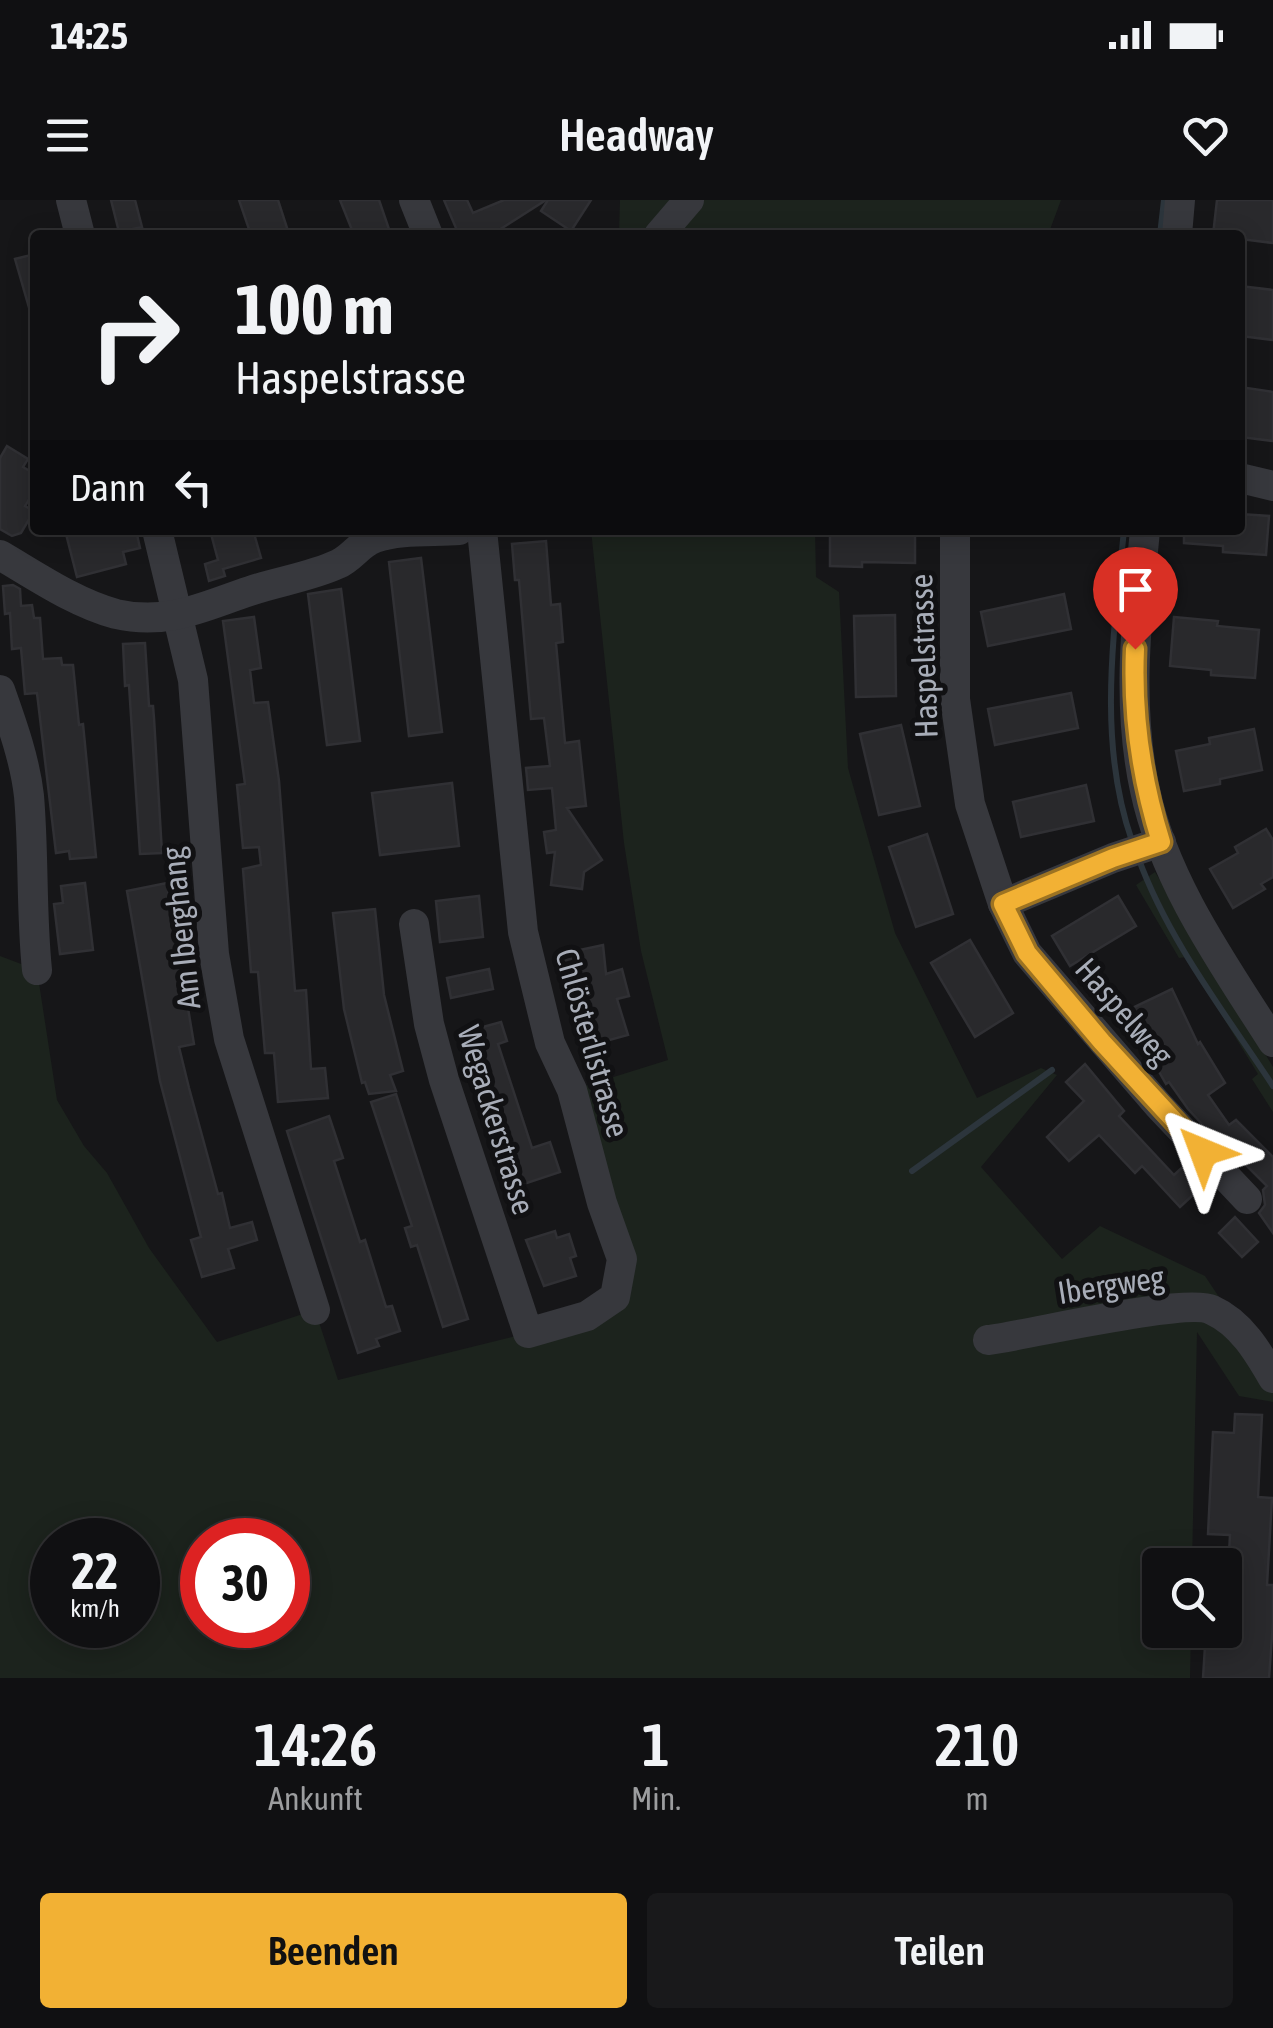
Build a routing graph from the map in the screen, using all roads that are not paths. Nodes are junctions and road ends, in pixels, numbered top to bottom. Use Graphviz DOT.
graph roads {
  1 [pos="71,200"];
  2 [pos="414,200"];
  3 [pos="689,200"];
  4 [pos="1180,200"];
  5 [pos="79,230"];
  6 [pos="426,230"];
  7 [pos="663,230"];
  8 [pos="1177,230"];
  9 [pos="1245,479"];
  10 [pos="1273,486"];
  11 [pos="158,535"];
  12 [pos="393,535"];
  13 [pos="483,535"];
  14 [pos="956,535"];
  15 [pos="1145,535"];
  16 [pos="0,555"];
  17 [pos="179,615"];
  18 [pos="0,690"];
  19 [pos="1142,848"];
  20 [pos="1003,904"];
  21 [pos="414,924"];
  22 [pos="38,970"];
  23 [pos="1273,1042"];
  24 [pos="1247,1199"];
  25 [pos="315,1310"];
  26 [pos="528,1333"];
  27 [pos="988,1340"];
  28 [pos="1273,1378"];
  1 -- 5 [label="street"];
  2 -- 6 [label="street"];
  3 -- 7 [label="street"];
  4 -- 8 [label="street"];
  9 -- 10 [label="street"];
  11 -- 17 [label="street, Am Iberghang"];
  12 -- 17 [label="street"];
  13 -- 26 [label="street, Chlösterlistrasse"];
  14 -- 20 [label="street, Haspelstrasse"];
  15 -- 19 [label="street"];
  16 -- 17 [label="street"];
  17 -- 25 [label="street, Am Iberghang"];
  18 -- 22 [label="street"];
  19 -- 20 [label="street"];
  19 -- 23 [label="street"];
  20 -- 24 [label="street, Haspelweg"];
  21 -- 26 [label="street, Wegackerstrasse"];
  27 -- 28 [label="street, Ibergweg"];
}
